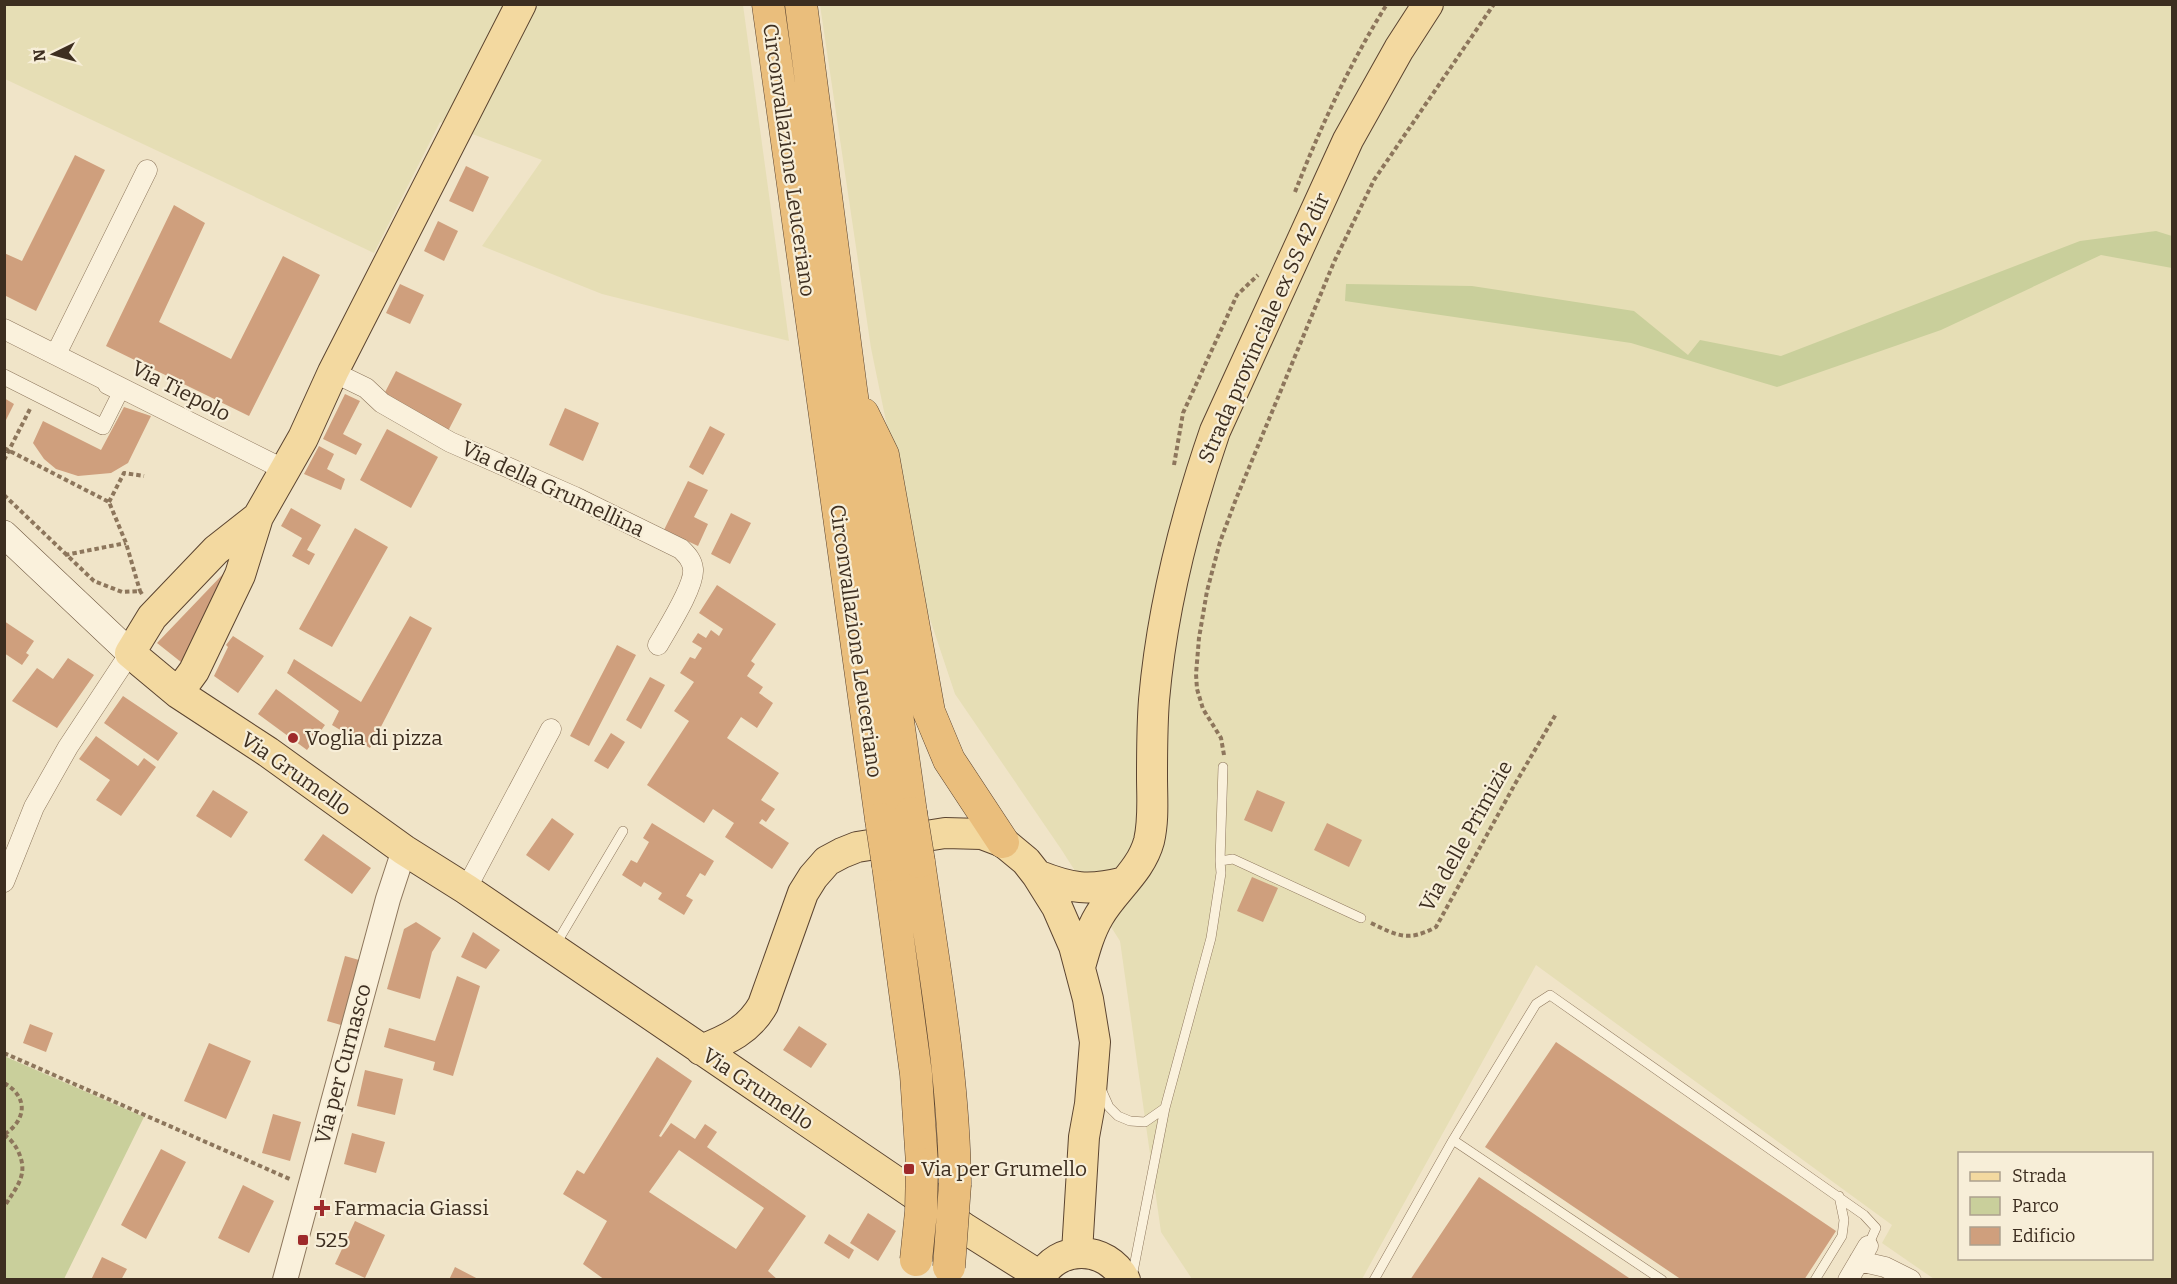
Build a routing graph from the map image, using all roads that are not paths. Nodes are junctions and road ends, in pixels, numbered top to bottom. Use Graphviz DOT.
graph roads {
  1 [pos="521,4"];
  2 [pos="768,4"];
  3 [pos="801,4"];
  4 [pos="1428,4"];
  5 [pos="147,170"];
  6 [pos="4,329"];
  7 [pos="4,333"];
  8 [pos="56,354"];
  9 [pos="333,372"];
  10 [pos="4,376"];
  11 [pos="851,389"];
  12 [pos="285,470"];
  13 [pos="258,517"];
  14 [pos="4,534"];
  15 [pos="658,645"];
  16 [pos="130,653"];
  17 [pos="178,693"];
  18 [pos="551,729"];
  19 [pos="1223,767"];
  20 [pos="623,831"];
  21 [pos="1003,842"];
  22 [pos="404,850"];
  23 [pos="1220,861"];
  24 [pos="1037,875"];
  25 [pos="4,882"];
  26 [pos="1125,882"];
  27 [pos="466,889"];
  28 [pos="1361,918"];
  29 [pos="553,949"];
  30 [pos="1080,967"];
  31 [pos="701,1050"];
  32 [pos="1093,1069"];
  33 [pos="1165,1108"];
  34 [pos="1453,1140"];
  35 [pos="1839,1196"];
  36 [pos="1077,1252"];
  37 [pos="1864,1253"];
  38 [pos="915,1270"];
  39 [pos="948,1273"];
  40 [pos="1040,1278"];
  41 [pos="285,1280"];
  42 [pos="1125,1280"];
  43 [pos="1131,1280"];
  44 [pos="1374,1280"];
  45 [pos="1662,1280"];
  46 [pos="1815,1280"];
  47 [pos="1848,1280"];
  48 [pos="1911,1280"];
  1 -- 9 [label="main road"];
  2 -- 38 [label="highway, Circonvallazione Leuceriano, bridge"];
  3 -- 11 [label="highway, Circonvallazione Leuceriano"];
  4 -- 26 [label="main road, Strada provinciale ex SS 42 dir"];
  5 -- 8 [label="street"];
  6 -- 8 [label="street, Via Tiepolo"];
  7 -- 10 [label="street"];
  8 -- 12 [label="street, Via Tiepolo"];
  9 -- 12 [label="main road"];
  9 -- 15 [label="street, Via della Grumellina"];
  11 -- 21 [label="highway"];
  11 -- 39 [label="highway, Circonvallazione Leuceriano, bridge"];
  12 -- 13 [label="main road"];
  13 -- 16 [label="main road"];
  13 -- 17 [label="main road"];
  14 -- 16 [label="main road"];
  16 -- 17 [label="main road, Via Grumello"];
  16 -- 25 [label="street"];
  17 -- 22 [label="main road, Via Grumello"];
  18 -- 27 [label="street"];
  19 -- 23 [label="lane"];
  20 -- 29 [label="lane"];
  21 -- 24 [label="main road"];
  21 -- 31 [label="main road"];
  22 -- 27 [label="main road, Via Grumello"];
  22 -- 41 [label="street, Via per Curnasco"];
  23 -- 28 [label="lane"];
  23 -- 33 [label="lane"];
  24 -- 26 [label="main road"];
  24 -- 30 [label="main road"];
  26 -- 30 [label="main road, Strada provinciale ex SS 42 dir"];
  27 -- 29 [label="main road, Via Grumello"];
  29 -- 31 [label="main road, Via Grumello"];
  30 -- 32 [label="main road"];
  31 -- 40 [label="main road, Via Grumello"];
  32 -- 33 [label="lane"];
  32 -- 36 [label="main road"];
  33 -- 43 [label="lane"];
  34 -- 35 [label="lane"];
  34 -- 44 [label="lane"];
  34 -- 45 [label="lane"];
  35 -- 37 [label="lane"];
  35 -- 46 [label="lane"];
  36 -- 40 [label="main road"];
  36 -- 42 [label="main road"];
  37 -- 47 [label="street"];
  37 -- 48 [label="street"];
}
